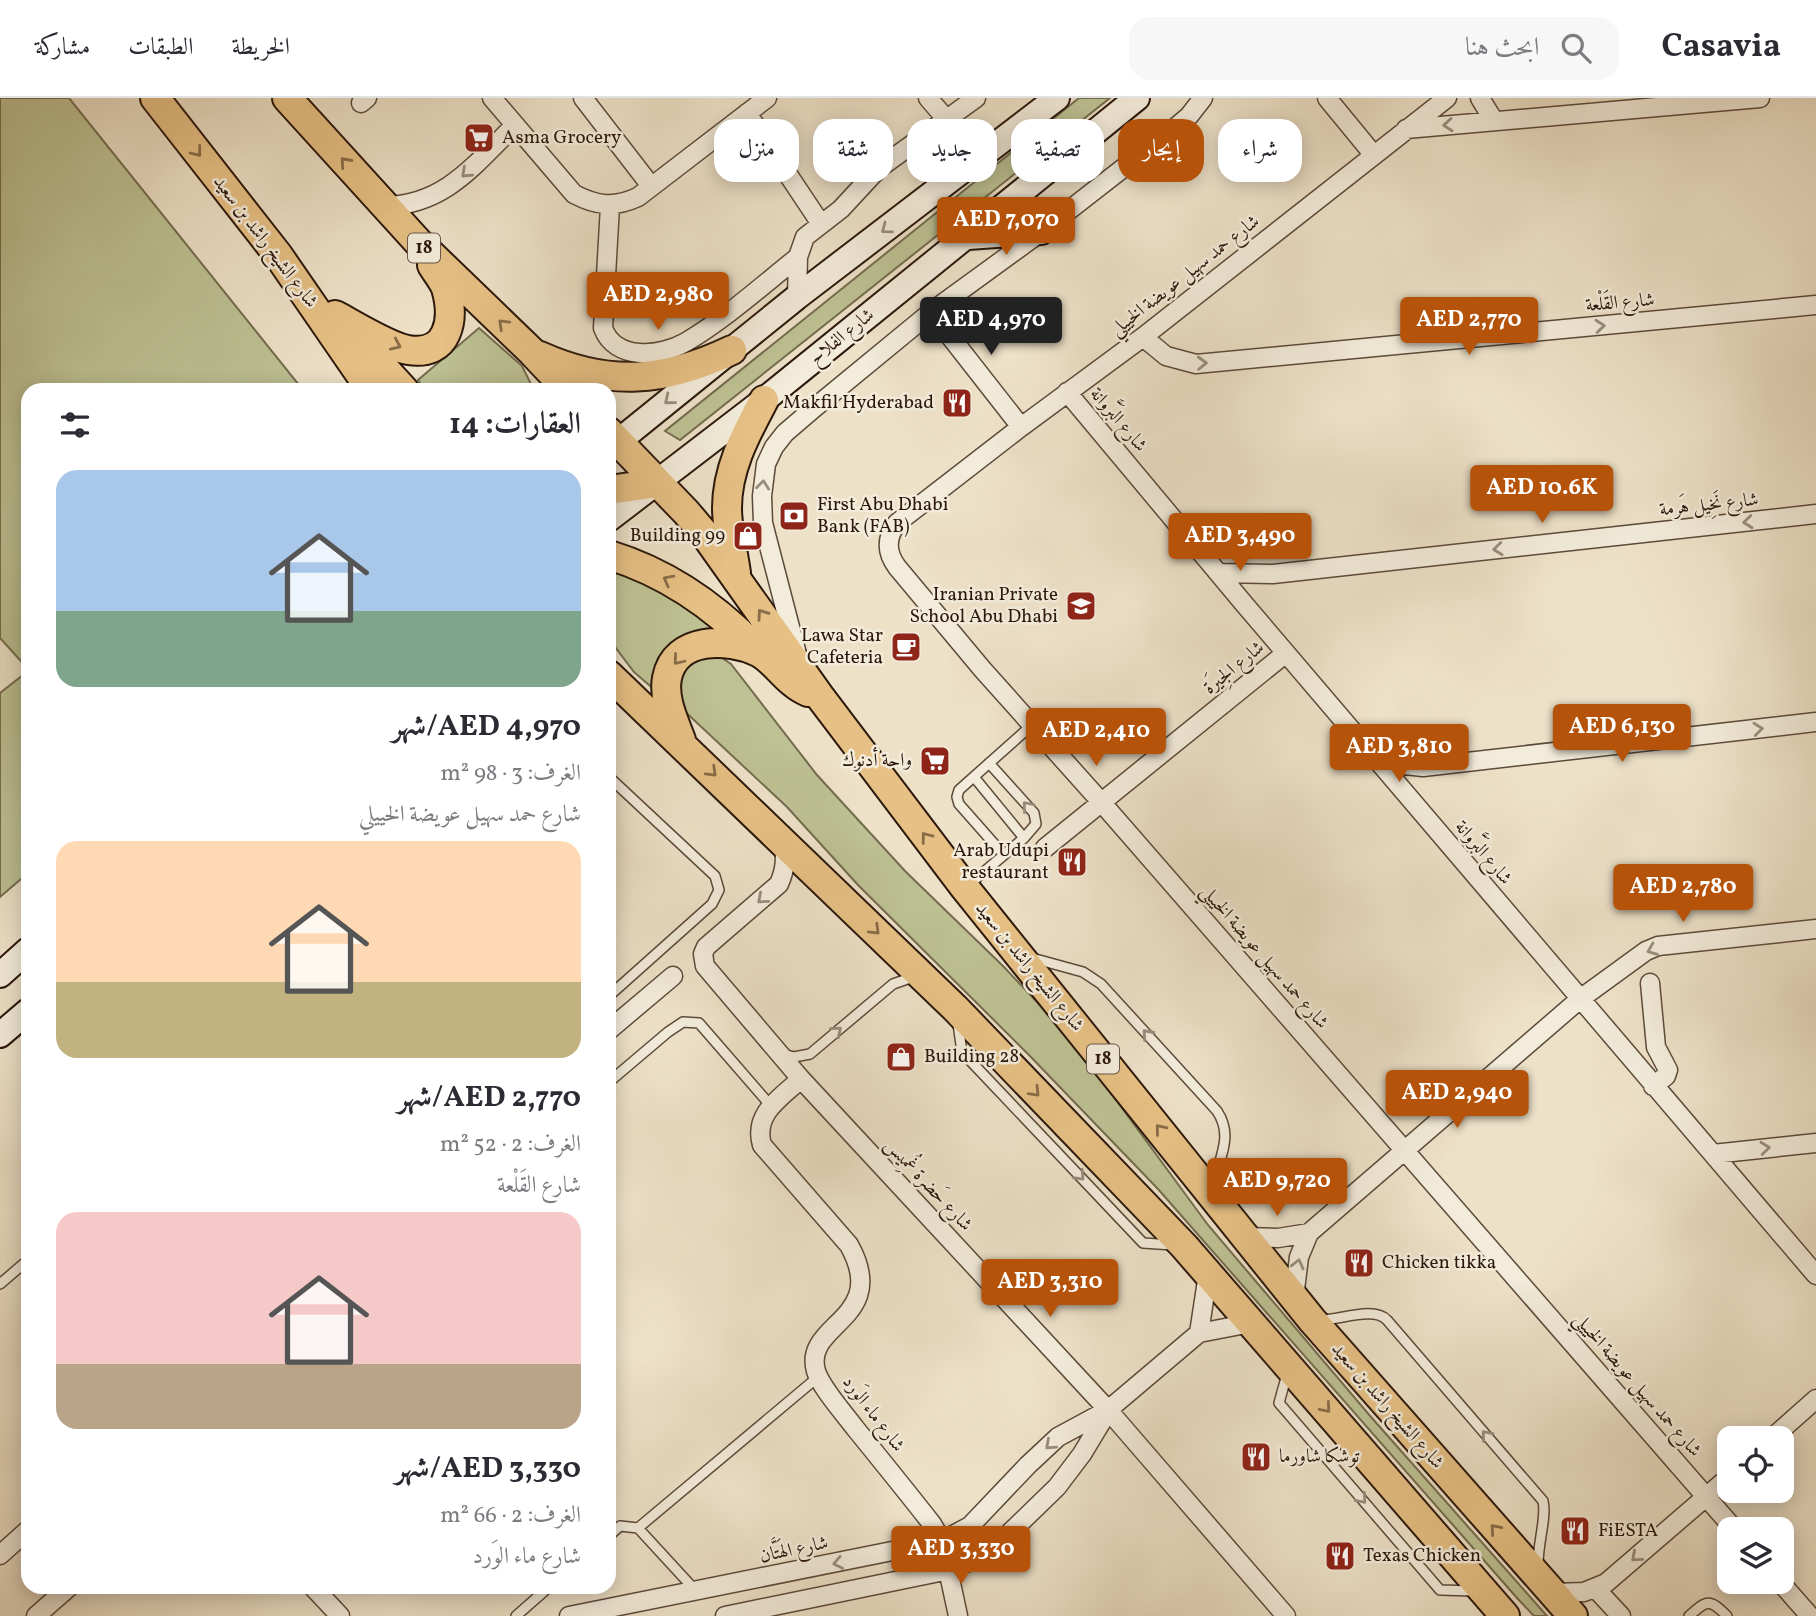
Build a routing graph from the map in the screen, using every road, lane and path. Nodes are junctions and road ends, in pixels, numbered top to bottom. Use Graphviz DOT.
graph roads {
  1 [pos="155,98"];
  2 [pos="287,98"];
  3 [pos="492,98"];
  4 [pos="583,98"];
  5 [pos="767,98"];
  6 [pos="928,98"];
  7 [pos="976,98"];
  8 [pos="1057,98"];
  9 [pos="1137,98"];
  10 [pos="1203,98"];
  11 [pos="1327,98"];
  12 [pos="1447,98"];
  13 [pos="1480,98"];
  14 [pos="1760,98"];
  15 [pos="747,113"];
  16 [pos="946,119"];
  17 [pos="948,119"];
  18 [pos="1494,121"];
  19 [pos="515,125"];
  20 [pos="1406,129"];
  21 [pos="907,148"];
  22 [pos="1373,154"];
  23 [pos="651,186"];
  24 [pos="385,206"];
  25 [pos="610,206"];
  26 [pos="821,224"];
  27 [pos="1041,232"];
  28 [pos="968,237"];
  29 [pos="418,242"];
  30 [pos="278,255"];
  31 [pos="798,257"];
  32 [pos="797,297"];
  33 [pos="1816,305"];
  34 [pos="931,312"];
  35 [pos="335,315"];
  36 [pos="1143,337"];
  37 [pos="732,350"];
  38 [pos="532,352"];
  39 [pos="366,383"];
  40 [pos="398,383"];
  41 [pos="546,383"];
  42 [pos="561,383"];
  43 [pos="1067,392"];
  44 [pos="764,400"];
  45 [pos="1021,427"];
  46 [pos="616,440"];
  47 [pos="616,448"];
  48 [pos="658,483"];
  49 [pos="616,489"];
  50 [pos="616,514"];
  51 [pos="1816,514"];
  52 [pos="616,557"];
  53 [pos="1217,573"];
  54 [pos="1273,574"];
  55 [pos="738,579"];
  56 [pos="1245,605"];
  57 [pos="759,652"];
  58 [pos="1286,653"];
  59 [pos="802,671"];
  60 [pos="616,682"];
  61 [pos="821,698"];
  62 [pos="1816,722"];
  63 [pos="1032,725"];
  64 [pos="683,744"];
  65 [pos="1379,762"];
  66 [pos="989,763"];
  67 [pos="1423,767"];
  68 [pos="974,777"];
  69 [pos="616,784"];
  70 [pos="1406,794"];
  71 [pos="1102,803"];
  72 [pos="1024,838"];
  73 [pos="783,840"];
  74 [pos="1045,848"];
  75 [pos="1004,855"];
  76 [pos="965,888"];
  77 [pos="1816,929"];
  78 [pos="1017,952"];
  79 [pos="21,956"];
  80 [pos="0,975"];
  81 [pos="922,975"];
  82 [pos="673,976"];
  83 [pos="1650,983"];
  84 [pos="616,990"];
  85 [pos="1580,999"];
  86 [pos="21,1017"];
  87 [pos="616,1024"];
  88 [pos="0,1035"];
  89 [pos="778,1052"];
  90 [pos="616,1076"];
  91 [pos="801,1079"];
  92 [pos="1653,1086"];
  93 [pos="771,1106"];
  94 [pos="1816,1143"];
  95 [pos="1405,1150"];
  96 [pos="1713,1154"];
  97 [pos="1212,1194"];
  98 [pos="1310,1233"];
  99 [pos="1247,1237"];
  100 [pos="21,1267"];
  101 [pos="1208,1273"];
  102 [pos="1816,1275"];
  103 [pos="0,1284"];
  104 [pos="1294,1297"];
  105 [pos="1312,1320"];
  106 [pos="1251,1323"];
  107 [pos="1199,1333"];
  108 [pos="818,1377"];
  109 [pos="1816,1399"];
  110 [pos="1108,1410"];
  111 [pos="1786,1426"];
  112 [pos="1717,1487"];
  113 [pos="1706,1497"];
  114 [pos="1724,1517"];
  115 [pos="638,1528"];
  116 [pos="616,1530"];
  117 [pos="21,1536"];
  118 [pos="942,1541"];
  119 [pos="0,1555"];
  120 [pos="949,1570"];
  121 [pos="1547,1586"];
  122 [pos="1596,1589"];
  123 [pos="697,1592"];
  124 [pos="61,1594"];
  125 [pos="320,1594"];
  126 [pos="541,1594"];
  127 [pos="1791,1594"];
  128 [pos="36,1616"];
  129 [pos="340,1616"];
  130 [pos="516,1616"];
  131 [pos="569,1616"];
  132 [pos="725,1616"];
  133 [pos="958,1616"];
  134 [pos="1286,1616"];
  135 [pos="1505,1616"];
  136 [pos="1573,1616"];
  137 [pos="1621,1616"];
  138 [pos="1689,1616"];
  139 [pos="1727,1616"];
  140 [pos="1810,1616"];
  1 -- 30 [label="main road, شارع الشيخ راشد بن سعيد, one-way"];
  24 -- 2 [label="main road, 18, one-way"];
  3 -- 19 [label="street"];
  4 -- 23 [label="street"];
  5 -- 15 [label="street"];
  6 -- 16 [label="street"];
  7 -- 17 [label="street"];
  8 -- 32 [label="main road, one-way"];
  9 -- 28 [label="main road, شارع الفلاح"];
  10 -- 27 [label="street"];
  11 -- 22 [label="street"];
  12 -- 20 [label="street, شارع حمد سهيل عويضة الخييلي"];
  13 -- 18 [label="street"];
  14 -- 18 [label="street"];
  15 -- 23 [label="street"];
  15 -- 26 [label="street"];
  18 -- 20 [label="street, one-way"];
  19 -- 24 [label="street, one-way"];
  19 -- 25 [label="street"];
  20 -- 22 [label="street, شارع حمد سهيل عويضة الخييلي"];
  21 -- 26 [label="street"];
  22 -- 36 [label="street, شارع حمد سهيل عويضة الخييلي"];
  23 -- 25 [label="street"];
  24 -- 29 [label="main road, 18"];
  25 -- 31 [label="street"];
  26 -- 31 [label="street"];
  27 -- 28 [label="main road"];
  27 -- 34 [label="street"];
  28 -- 44 [label="main road, شارع الفلاح"];
  35 -- 29 [label="main road, one-way"];
  38 -- 29 [label="main road, 18, one-way"];
  30 -- 35 [label="main road"];
  30 -- 39 [label="main road, شارع الشيخ راشد بن سعيد"];
  31 -- 32 [label="street"];
  32 -- 37 [label="main road"];
  36 -- 33 [label="street, شارع القَلْعة, one-way"];
  34 -- 45 [label="street"];
  59 -- 34 [label="street, one-way"];
  35 -- 40 [label="main road"];
  36 -- 43 [label="street, شارع حمد سهيل عويضة الخييلي"];
  37 -- 38 [label="main road"];
  37 -- 46 [label="main road, one-way"];
  38 -- 41 [label="main road"];
  38 -- 42 [label="main road, 18"];
  43 -- 45 [label="street, شارع حمد سهيل عويضة الخييلي"];
  43 -- 53 [label="street, شارع البَرَّوانة"];
  44 -- 48 [label="main road, شارع الفلاح"];
  44 -- 55 [label="main road"];
  45 -- 63 [label="street, شارع حمد سهيل عويضة الخييلي"];
  47 -- 48 [label="main road, شارع الشيخ راشد بن سعيد / 18"];
  48 -- 49 [label="main road"];
  48 -- 50 [label="main road, شارع الفلاح"];
  48 -- 55 [label="main road, شارع الشيخ راشد بن سعيد / 18"];
  51 -- 54 [label="street, شارع نَخِيل هَرمة, one-way"];
  57 -- 52 [label="main road, one-way"];
  53 -- 54 [label="street, شارع نَخِيل هَرمة"];
  53 -- 56 [label="street, شارع البَرَّوانة"];
  54 -- 56 [label="street"];
  59 -- 55 [label="main road, شارع الشيخ راشد بن سعيد / 18, one-way"];
  56 -- 58 [label="street, شارع البَرَّوانة"];
  57 -- 61 [label="main road"];
  57 -- 64 [label="main road, one-way"];
  58 -- 65 [label="street, شارع البَرَّوانة"];
  58 -- 71 [label="street, شارع الجِيرَة"];
  59 -- 61 [label="main road, شارع الشيخ راشد بن سعيد / 18"];
  60 -- 64 [label="main road"];
  76 -- 61 [label="main road, شارع الشيخ راشد بن سعيد / 18, one-way"];
  67 -- 62 [label="street, one-way"];
  63 -- 66 [label="lane"];
  63 -- 71 [label="street, شارع حمد سهيل عويضة الخييلي"];
  64 -- 73 [label="main road, one-way"];
  65 -- 67 [label="street"];
  65 -- 70 [label="street, شارع البَرَّوانة"];
  66 -- 68 [label="lane"];
  72 -- 66 [label="lane, one-way"];
  67 -- 70 [label="street"];
  68 -- 72 [label="lane"];
  68 -- 75 [label="lane"];
  69 -- 84 [label="lane"];
  70 -- 85 [label="street, شارع البَرَّوانة"];
  71 -- 74 [label="street, شارع الجِيرَة"];
  71 -- 95 [label="street, شارع حمد سهيل عويضة الخييلي"];
  72 -- 75 [label="lane"];
  73 -- 81 [label="main road, one-way"];
  73 -- 89 [label="street, شارع حَضرة غُمِيس, one-way"];
  75 -- 76 [label="lane"];
  76 -- 78 [label="main road, شارع الشيخ راشد بن سعيد / 18"];
  77 -- 85 [label="street, one-way"];
  97 -- 78 [label="main road, شارع الشيخ راشد بن سعيد / 18, one-way"];
  97 -- 78 [label="lane, one-way"];
  79 -- 80 [label="main road"];
  89 -- 81 [label="lane, one-way"];
  81 -- 101 [label="main road, one-way"];
  82 -- 87 [label="street"];
  83 -- 92 [label="street"];
  85 -- 92 [label="street, شارع البَرَّوانة"];
  85 -- 95 [label="street"];
  86 -- 88 [label="main road"];
  89 -- 91 [label="street, شارع حَضرة غُمِيس"];
  90 -- 93 [label="lane"];
  91 -- 93 [label="street, شارع ماء الوَرد"];
  91 -- 110 [label="street, شارع حَضرة غُمِيس"];
  92 -- 96 [label="street, شارع البَرَّوانة"];
  93 -- 108 [label="street, شارع ماء الوَرد"];
  96 -- 94 [label="street, one-way"];
  95 -- 98 [label="street"];
  95 -- 113 [label="street, شارع حمد سهيل عويضة الخييلي"];
  96 -- 102 [label="street, شارع البَرَّوانة"];
  97 -- 99 [label="main road, شارع الشيخ راشد بن سعيد / 18"];
  98 -- 99 [label="street"];
  104 -- 98 [label="street, one-way"];
  99 -- 104 [label="main road, شارع الشيخ راشد بن سعيد / 18"];
  100 -- 103 [label="lane"];
  101 -- 106 [label="main road"];
  101 -- 107 [label="street"];
  104 -- 105 [label="main road, شارع الشيخ راشد بن سعيد / 18"];
  121 -- 105 [label="main road, شارع الشيخ راشد بن سعيد / 18, one-way"];
  121 -- 105 [label="lane, one-way"];
  106 -- 107 [label="street, شارع الهَتَّان"];
  106 -- 135 [label="main road, one-way"];
  107 -- 110 [label="street, شارع الهَتَّان"];
  108 -- 115 [label="lane"];
  108 -- 118 [label="street, شارع ماء الوَرد"];
  109 -- 111 [label="street"];
  110 -- 118 [label="street, شارع الهَتَّان, one-way"];
  110 -- 120 [label="street, شارع الهَتَّان"];
  110 -- 134 [label="street, شارع حَضرة غُمِيس"];
  112 -- 113 [label="street"];
  113 -- 114 [label="street, شارع حمد سهيل عويضة الخييلي"];
  113 -- 122 [label="street, one-way"];
  115 -- 116 [label="lane"];
  115 -- 123 [label="lane"];
  117 -- 119 [label="street"];
  118 -- 120 [label="street, شارع ماء الوَرد"];
  118 -- 123 [label="street, شارع الهَتَّان, one-way"];
  120 -- 132 [label="street, شارع الهَتَّان"];
  120 -- 133 [label="street, شارع ماء الوَرد"];
  121 -- 122 [label="street"];
  121 -- 136 [label="main road, شارع الشيخ راشد بن سعيد / 18"];
  122 -- 137 [label="street"];
  123 -- 131 [label="street, شارع الهَتَّان"];
  124 -- 128 [label="street"];
  125 -- 129 [label="street"];
  126 -- 130 [label="lane"];
  127 -- 140 [label="street"];
  138 -- 139 [label="lane"];
}
